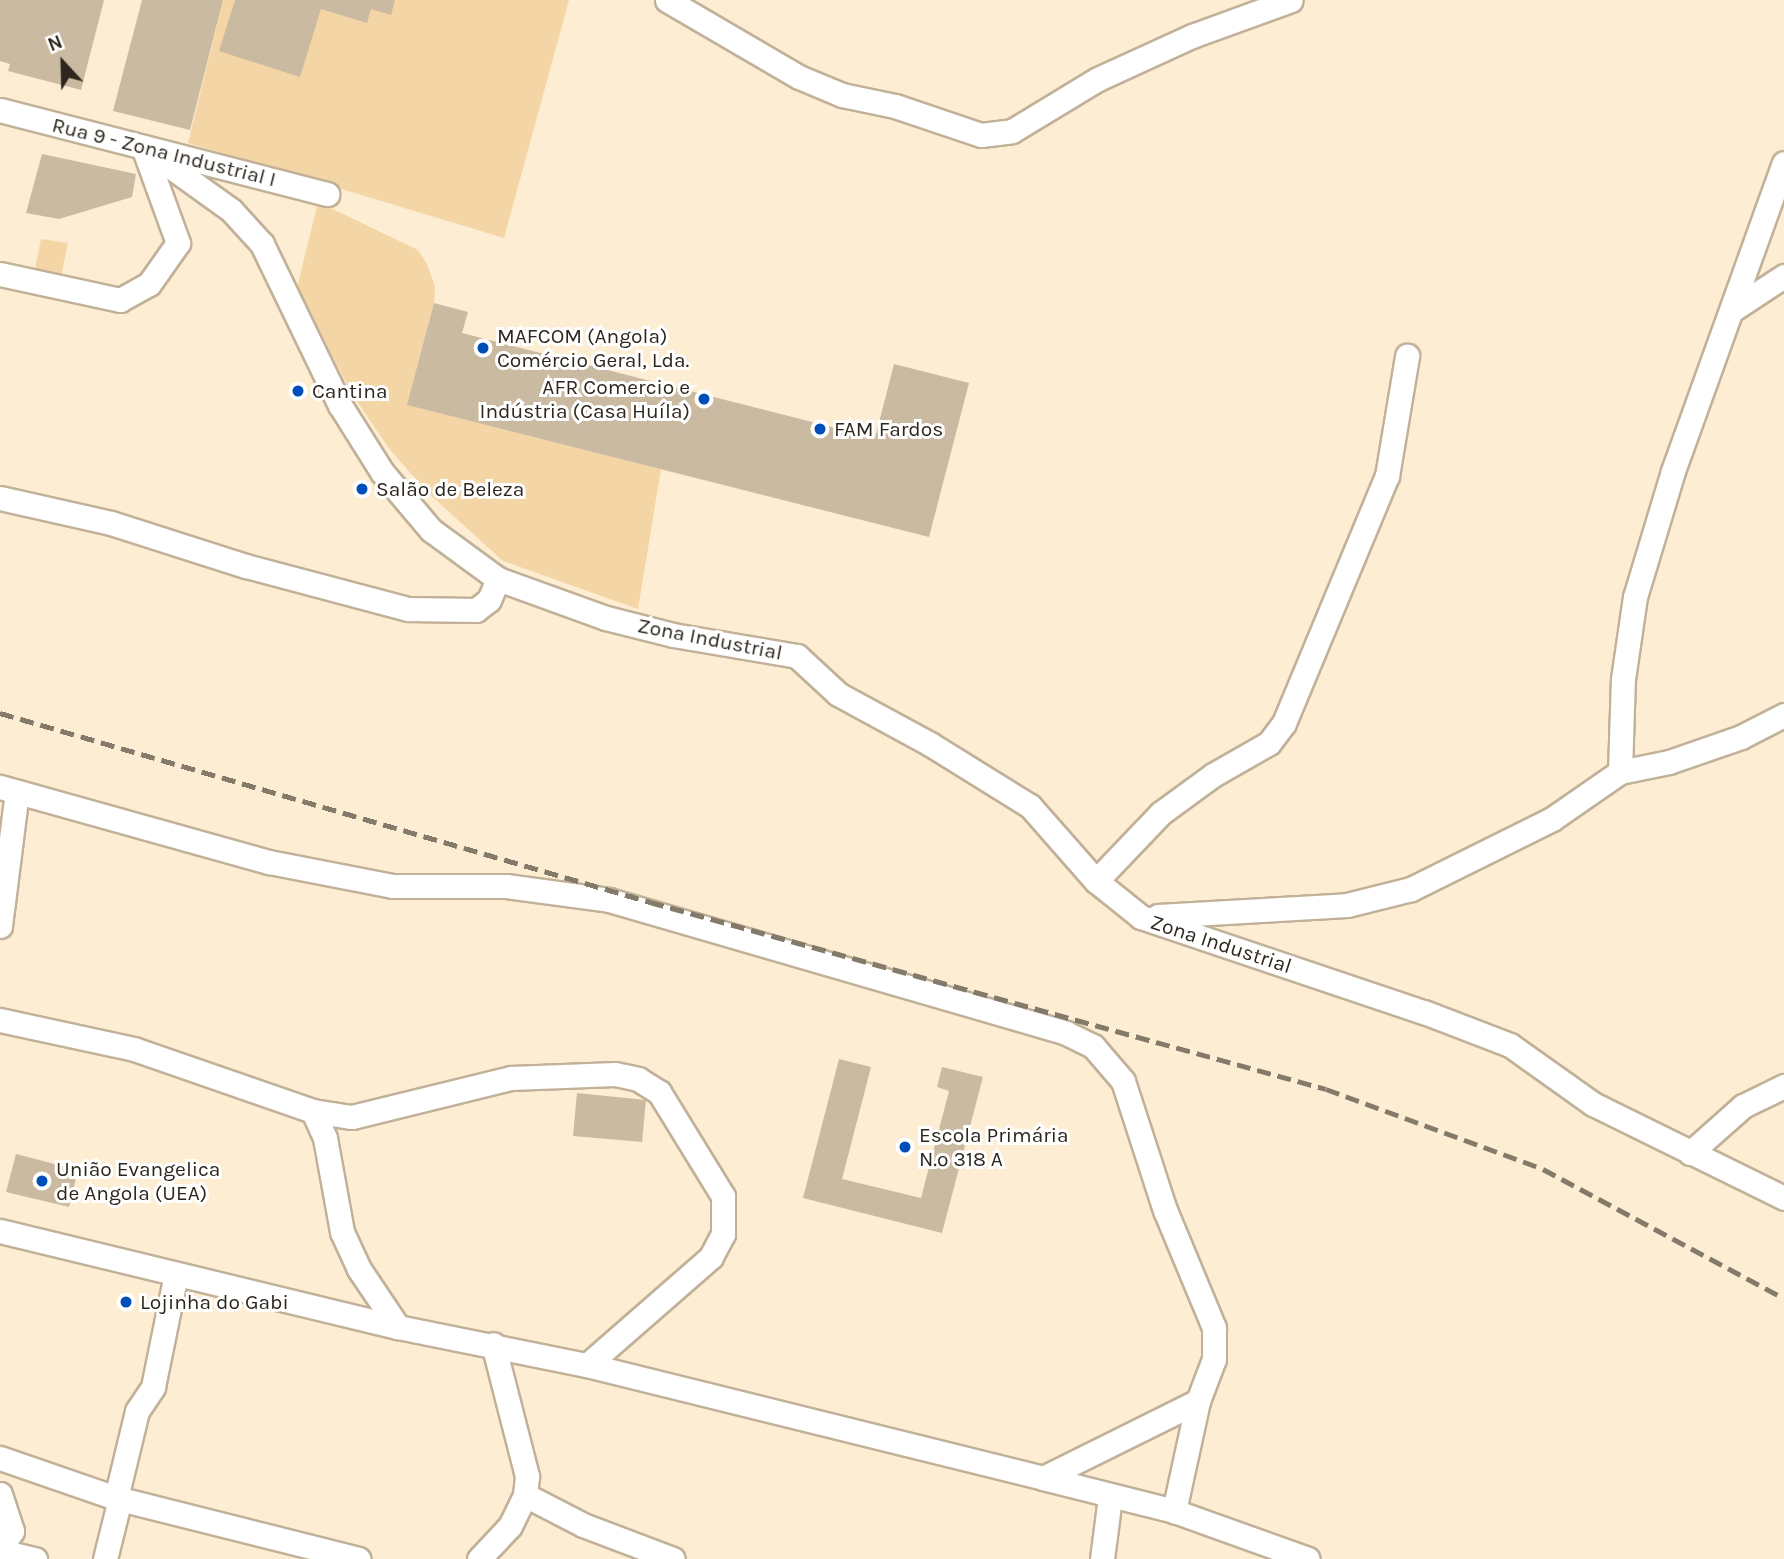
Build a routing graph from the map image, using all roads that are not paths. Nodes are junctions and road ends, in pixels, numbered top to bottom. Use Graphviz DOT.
graph roads {
  1 [pos="667,0"];
  2 [pos="1291,0"];
  3 [pos="0,110"];
  4 [pos="143,147"];
  5 [pos="1784,163"];
  6 [pos="327,194"];
  7 [pos="0,274"];
  8 [pos="1784,276"];
  9 [pos="1732,310"];
  10 [pos="1407,356"];
  11 [pos="0,498"];
  12 [pos="498,579"];
  13 [pos="1784,715"];
  14 [pos="1620,772"];
  15 [pos="8,789"];
  16 [pos="1096,881"];
  17 [pos="1141,917"];
  18 [pos="0,926"];
  19 [pos="0,1020"];
  20 [pos="1784,1086"];
  21 [pos="313,1111"];
  22 [pos="1690,1153"];
  23 [pos="1784,1198"];
  24 [pos="0,1231"];
  25 [pos="176,1274"];
  26 [pos="398,1327"];
  27 [pos="493,1344"];
  28 [pos="587,1365"];
  29 [pos="1198,1402"];
  30 [pos="0,1458"];
  31 [pos="1043,1478"];
  32 [pos="0,1494"];
  33 [pos="525,1496"];
  34 [pos="1110,1497"];
  35 [pos="118,1498"];
  36 [pos="1174,1511"];
  37 [pos="0,1550"];
  38 [pos="35,1559"];
  39 [pos="105,1559"];
  40 [pos="358,1559"];
  41 [pos="478,1559"];
  42 [pos="673,1559"];
  43 [pos="1102,1559"];
  44 [pos="1308,1559"];
  1 -- 2 [label="street"];
  3 -- 4 [label="street, Rua 9 - Zona Industrial I"];
  4 -- 6 [label="street, Rua 9 - Zona Industrial I"];
  4 -- 7 [label="street"];
  4 -- 12 [label="street, Zona Industrial"];
  5 -- 9 [label="street"];
  8 -- 9 [label="street"];
  9 -- 14 [label="street"];
  10 -- 16 [label="street"];
  11 -- 12 [label="street"];
  12 -- 16 [label="street, Zona Industrial"];
  13 -- 14 [label="street"];
  14 -- 17 [label="street"];
  15 -- 18 [label="street"];
  15 -- 29 [label="street"];
  16 -- 17 [label="street, Zona Industrial"];
  17 -- 22 [label="street, Zona Industrial"];
  19 -- 21 [label="street"];
  20 -- 22 [label="street"];
  21 -- 26 [label="street"];
  21 -- 28 [label="street"];
  22 -- 23 [label="street, Zona Industrial"];
  24 -- 25 [label="street"];
  25 -- 26 [label="street"];
  25 -- 35 [label="street"];
  26 -- 27 [label="street"];
  27 -- 28 [label="street"];
  27 -- 33 [label="street"];
  28 -- 31 [label="street"];
  29 -- 31 [label="street"];
  29 -- 36 [label="street"];
  30 -- 35 [label="street"];
  31 -- 34 [label="street"];
  32 -- 37 [label="street"];
  33 -- 41 [label="street"];
  33 -- 42 [label="street"];
  34 -- 36 [label="street"];
  34 -- 43 [label="street"];
  35 -- 39 [label="street"];
  35 -- 40 [label="street"];
  36 -- 44 [label="street"];
  37 -- 38 [label="street"];
}
